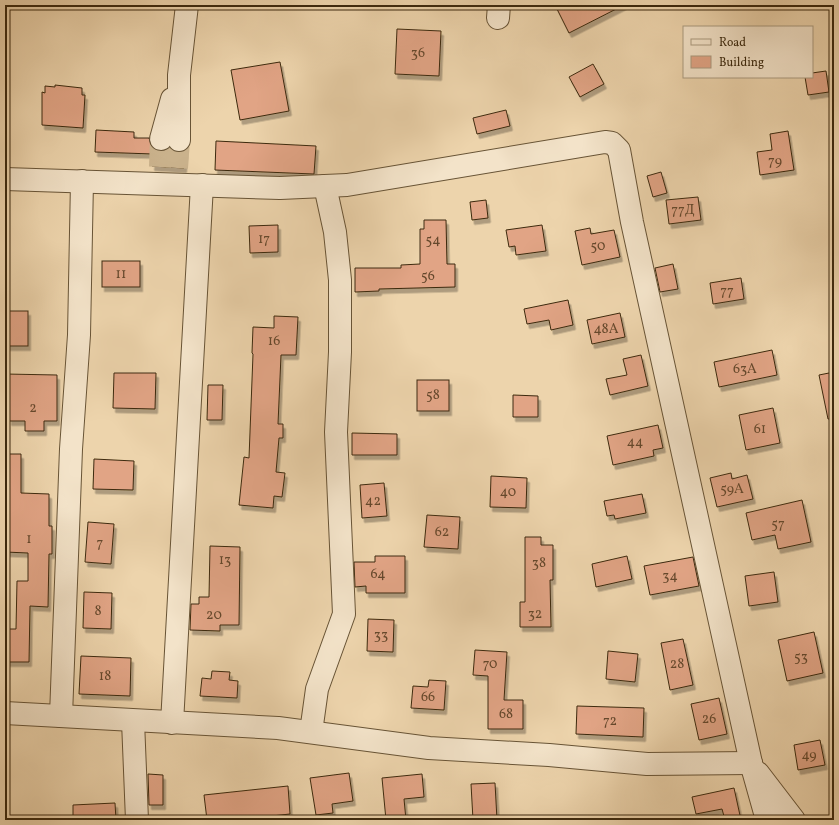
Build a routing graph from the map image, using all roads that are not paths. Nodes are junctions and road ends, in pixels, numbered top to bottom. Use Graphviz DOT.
graph roads {
  1 [pos="187,5"];
  2 [pos="170,139"];
  3 [pos="5,179"];
  4 [pos="82,181"];
  5 [pos="202,184"];
  6 [pos="325,186"];
  7 [pos="5,713"];
  8 [pos="61,716"];
  9 [pos="133,720"];
  10 [pos="172,723"];
  11 [pos="312,732"];
  12 [pos="751,763"];
  13 [pos="137,820"];
  14 [pos="767,820"];
  15 [pos="794,820"];
  1 -- 2 [label="street"];
  3 -- 4 [label="street"];
  4 -- 5 [label="street"];
  4 -- 8 [label="street"];
  5 -- 6 [label="street"];
  5 -- 10 [label="street"];
  6 -- 11 [label="street"];
  6 -- 12 [label="street"];
  7 -- 8 [label="street"];
  8 -- 9 [label="street"];
  9 -- 10 [label="street"];
  9 -- 13 [label="street"];
  10 -- 11 [label="street"];
  11 -- 12 [label="street"];
  12 -- 14 [label="street"];
  12 -- 15 [label="street"];
}
